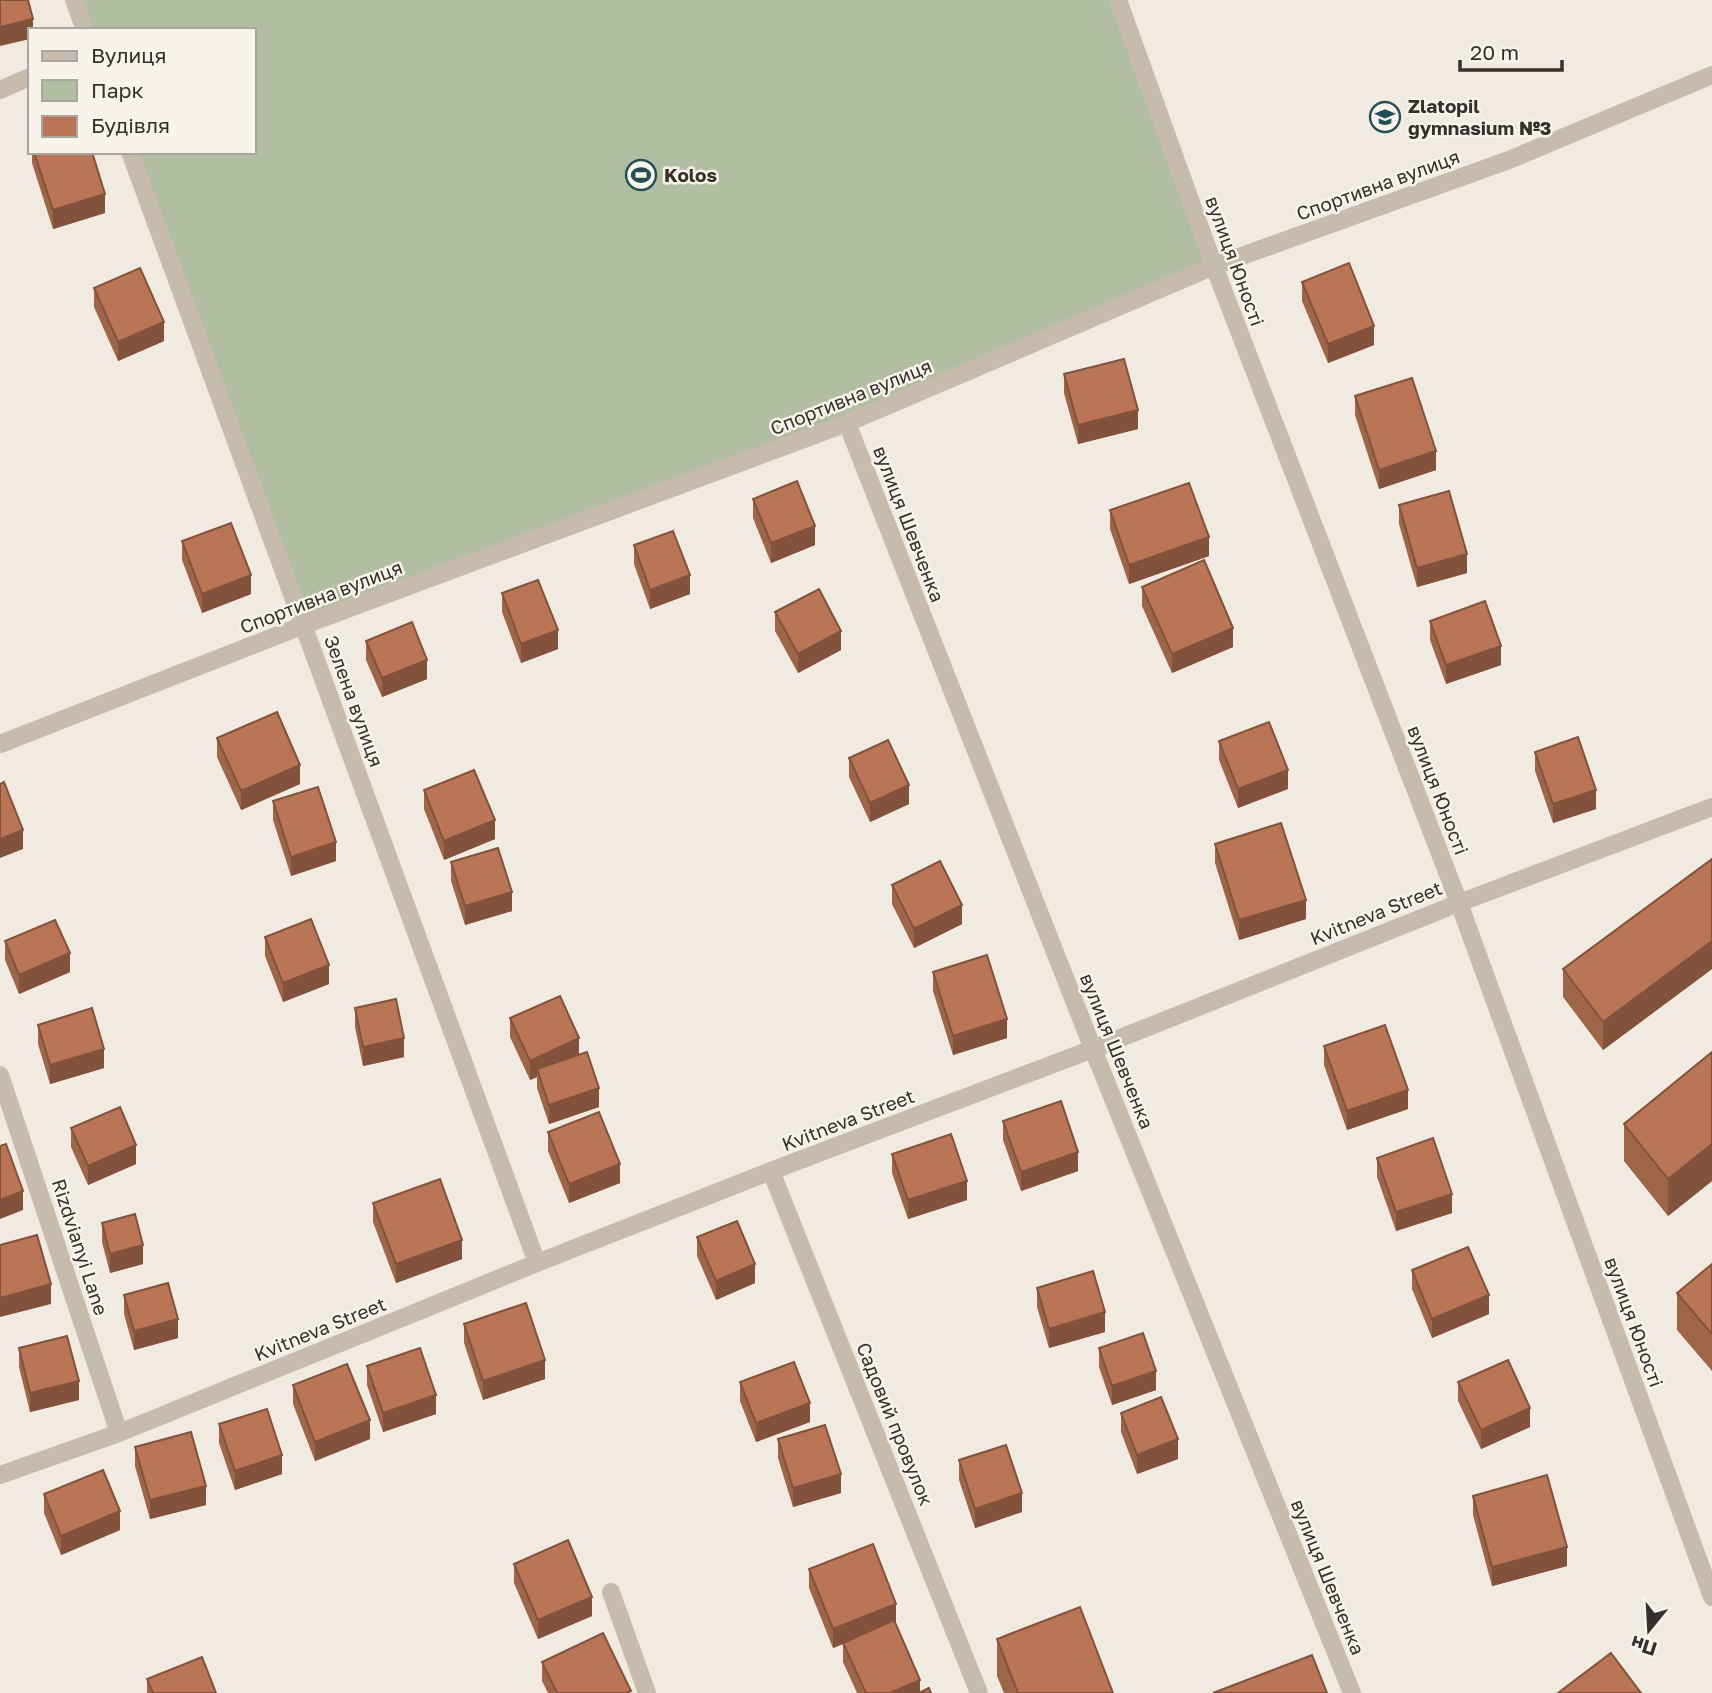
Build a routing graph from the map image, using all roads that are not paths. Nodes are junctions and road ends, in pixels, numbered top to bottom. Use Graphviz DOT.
graph roads {
  1 [pos="74,0"];
  2 [pos="1118,0"];
  3 [pos="84,28"];
  4 [pos="1712,75"];
  5 [pos="28,78"];
  6 [pos="0,90"];
  7 [pos="131,154"];
  8 [pos="1213,267"];
  9 [pos="847,423"];
  10 [pos="304,625"];
  11 [pos="0,744"];
  12 [pos="1712,807"];
  13 [pos="1459,903"];
  14 [pos="1093,1049"];
  15 [pos="0,1075"];
  16 [pos="771,1171"];
  17 [pos="537,1264"];
  18 [pos="120,1433"];
  19 [pos="0,1475"];
  20 [pos="611,1592"];
  21 [pos="1712,1597"];
  22 [pos="647,1693"];
  23 [pos="979,1693"];
  24 [pos="1352,1693"];
  1 -- 3 [label="street"];
  2 -- 8 [label="street, вулиця Юності"];
  4 -- 8 [label="street, Спортивна вулиця"];
  5 -- 6 [label="street"];
  7 -- 10 [label="street, Зелена вулиця"];
  8 -- 9 [label="street, Спортивна вулиця"];
  8 -- 13 [label="street, вулиця Юності"];
  9 -- 10 [label="street, Спортивна вулиця"];
  9 -- 14 [label="street, вулиця Шевченка"];
  10 -- 11 [label="street, Спортивна вулиця"];
  10 -- 17 [label="street, Зелена вулиця"];
  12 -- 13 [label="street, Kvitneva Street"];
  13 -- 14 [label="street, Kvitneva Street"];
  13 -- 21 [label="street, вулиця Юності"];
  14 -- 16 [label="street, Kvitneva Street"];
  14 -- 24 [label="street, вулиця Шевченка"];
  15 -- 18 [label="street, Rizdvianyi Lane"];
  16 -- 17 [label="street, Kvitneva Street"];
  16 -- 23 [label="street, Садовий провулок"];
  17 -- 18 [label="street, Kvitneva Street"];
  18 -- 19 [label="street, Kvitneva Street"];
  20 -- 22 [label="street"];
}
